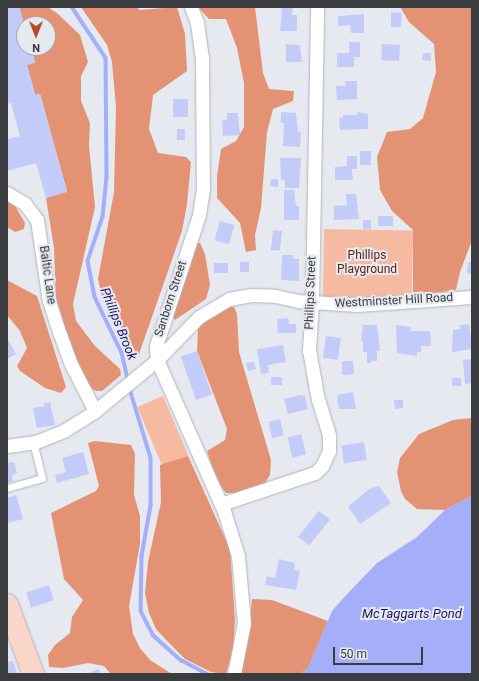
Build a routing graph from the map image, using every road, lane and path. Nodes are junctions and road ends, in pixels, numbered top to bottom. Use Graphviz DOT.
graph roads {
  1 [pos="191,7"];
  2 [pos="317,7"];
  3 [pos="7,192"];
  4 [pos="472,296"];
  5 [pos="312,302"];
  6 [pos="157,360"];
  7 [pos="96,411"];
  8 [pos="33,443"];
  9 [pos="7,446"];
  10 [pos="7,488"];
  11 [pos="221,504"];
  12 [pos="8,608"];
  13 [pos="34,674"];
  14 [pos="234,674"];
  1 -- 6 [label="street, Sanborn Street"];
  2 -- 5 [label="street, Phillips Street"];
  3 -- 7 [label="street, Baltic Lane"];
  4 -- 5 [label="street, Westminster Hill Road"];
  5 -- 6 [label="street, Westminster Hill Road"];
  5 -- 11 [label="street, Phillips Street"];
  6 -- 7 [label="street, Westminster Hill Road"];
  6 -- 11 [label="street, Sanborn Street"];
  7 -- 8 [label="street, Westminster Hill Road"];
  8 -- 9 [label="street, Westminster Hill Road"];
  8 -- 10 [label="lane"];
  11 -- 14 [label="street, Sanborn Street"];
  12 -- 13 [label="main road"];
}
